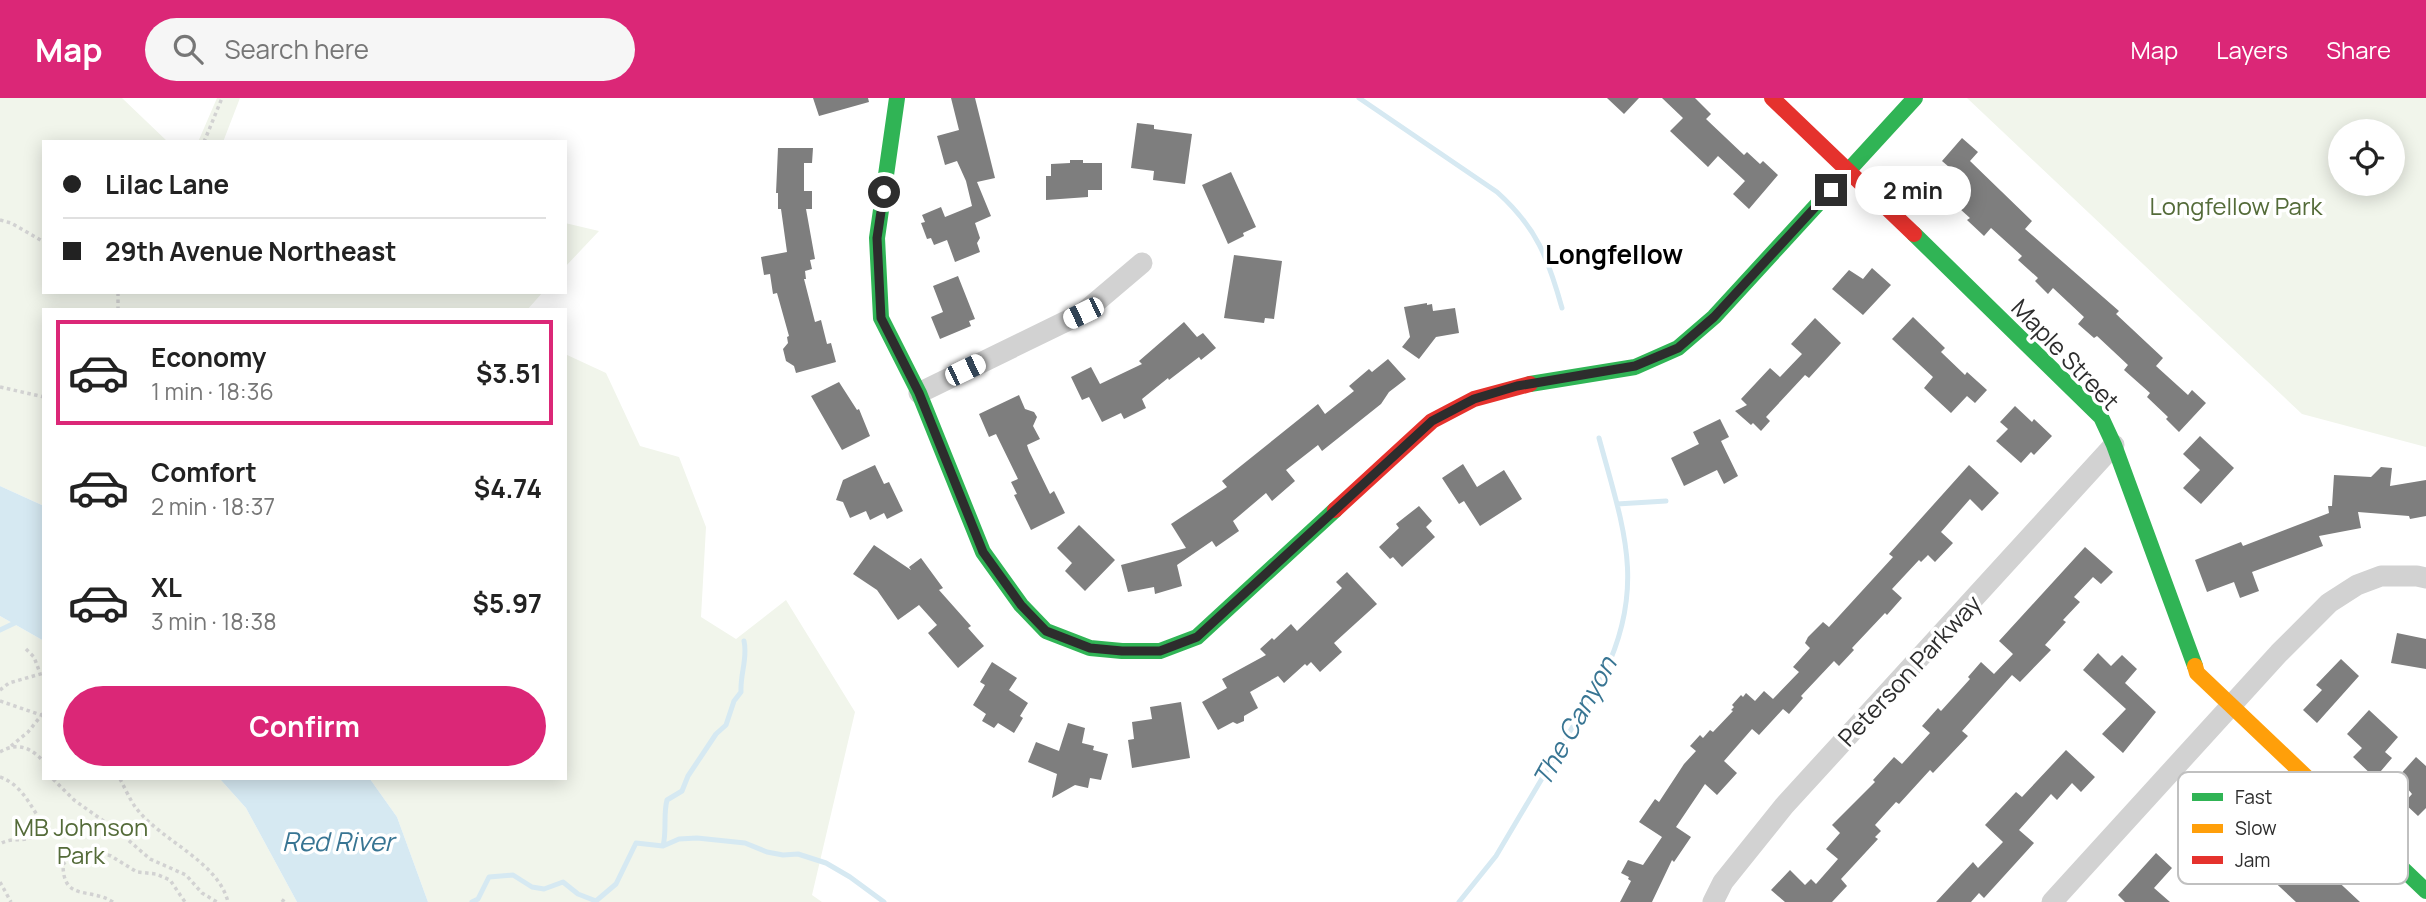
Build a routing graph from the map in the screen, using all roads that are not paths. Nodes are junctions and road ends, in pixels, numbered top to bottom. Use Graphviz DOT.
graph roads {
  1 [pos="897,98"];
  2 [pos="1772,98"];
  3 [pos="1915,98"];
  4 [pos="1849,170"];
  5 [pos="1142,262"];
  6 [pos="919,393"];
  7 [pos="2114,444"];
  8 [pos="2426,578"];
  9 [pos="2231,705"];
  10 [pos="2301,772"];
  11 [pos="2408,874"];
  12 [pos="2426,891"];
  13 [pos="2054,901"];
  14 [pos="1713,902"];
  1 -- 6 [label="street"];
  2 -- 4 [label="street, Maple Street"];
  3 -- 4 [label="street"];
  4 -- 6 [label="street"];
  4 -- 7 [label="street, Maple Street"];
  5 -- 6 [label="street"];
  7 -- 9 [label="street, Maple Street"];
  7 -- 14 [label="street, Peterson Parkway"];
  8 -- 9 [label="street"];
  9 -- 10 [label="street, Maple Street"];
  9 -- 13 [label="street"];
  11 -- 12 [label="street, Maple Street"];
}
